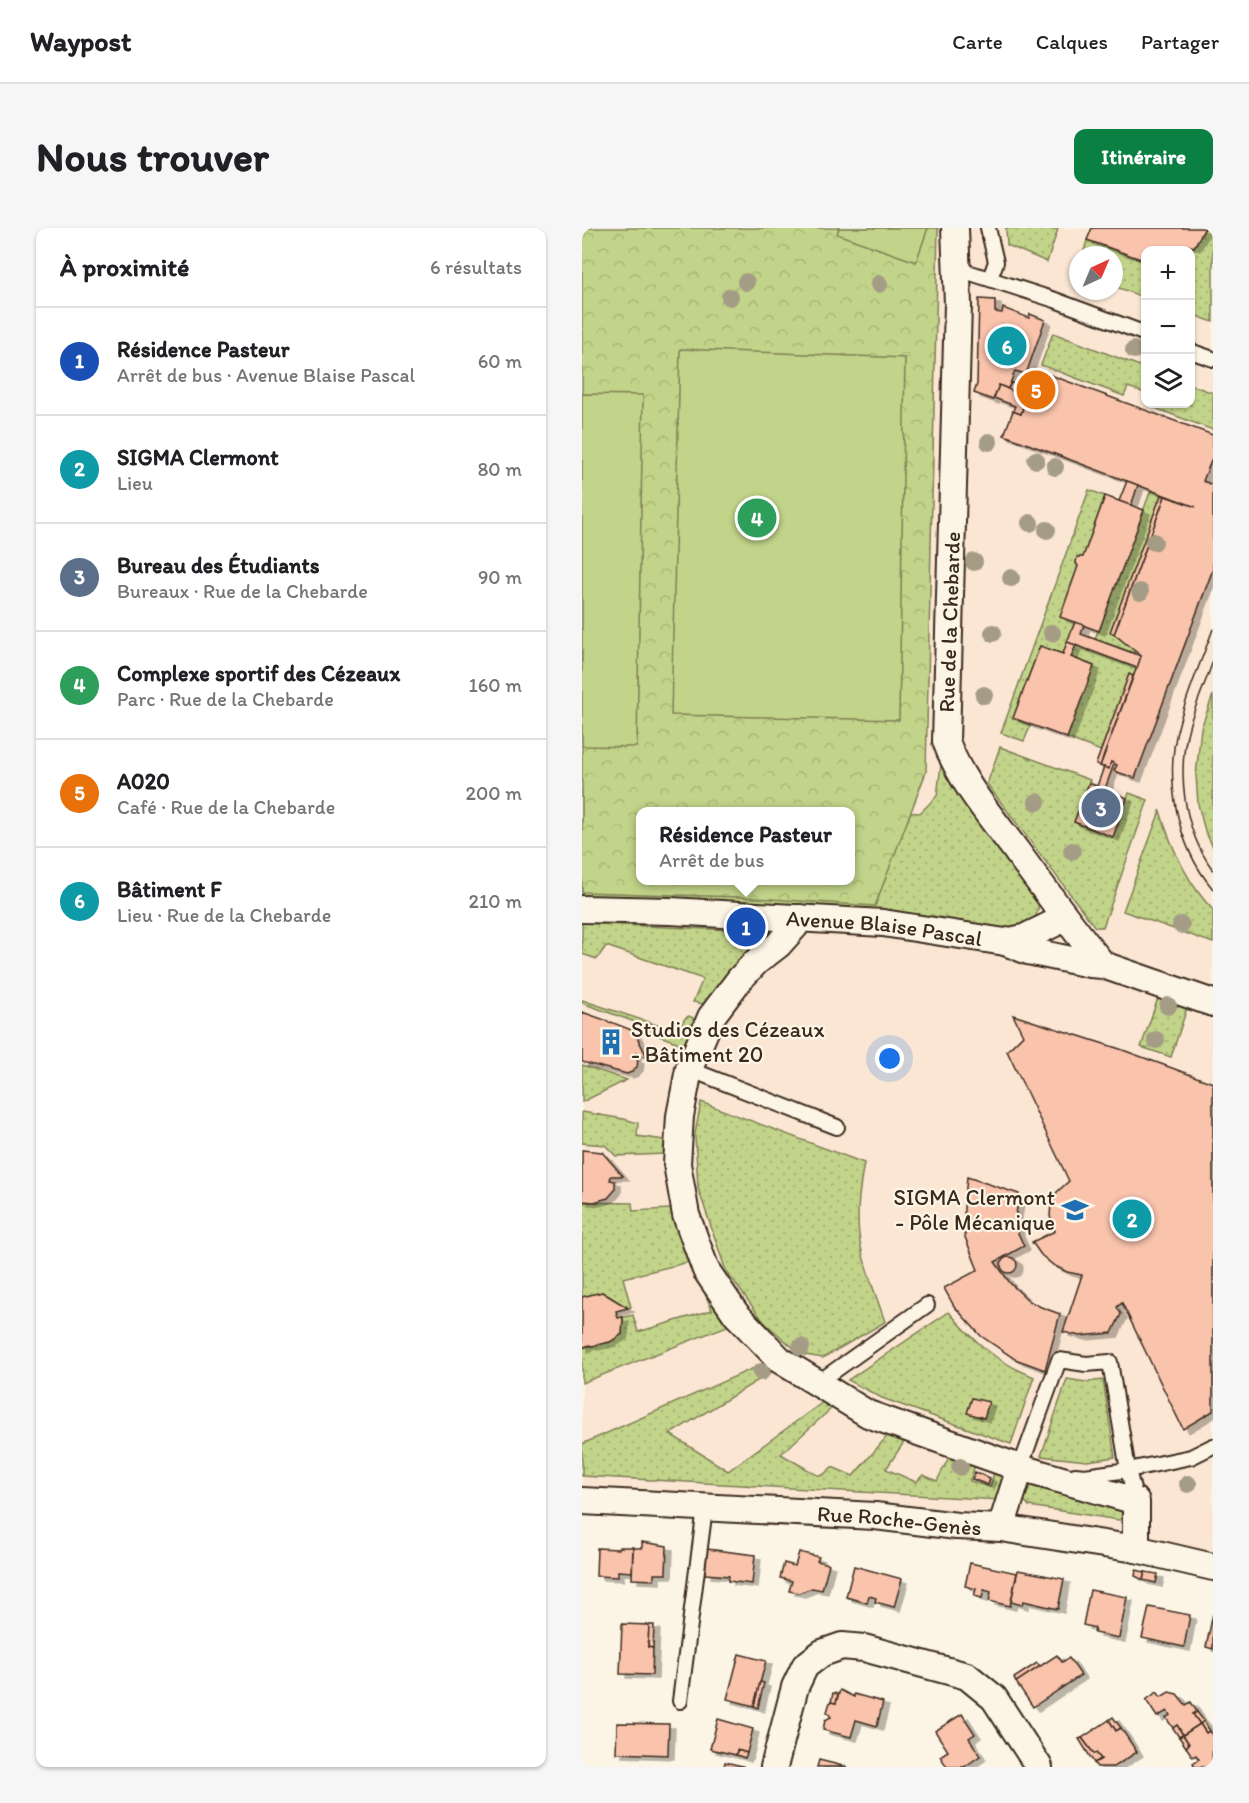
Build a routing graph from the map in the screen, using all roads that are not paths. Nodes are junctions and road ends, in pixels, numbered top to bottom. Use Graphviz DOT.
graph roads {
  1 [pos="955,228"];
  2 [pos="988,228"];
  3 [pos="958,269"];
  4 [pos="990,278"];
  5 [pos="1141,332"];
  6 [pos="1195,352"];
  7 [pos="1213,359"];
  8 [pos="582,909"];
  9 [pos="799,918"];
  10 [pos="1065,918"];
  11 [pos="1005,942"];
  12 [pos="1103,965"];
  13 [pos="1213,1003"];
  14 [pos="689,1069"];
  15 [pos="837,1127"];
  16 [pos="927,1305"];
  17 [pos="816,1384"];
  18 [pos="1213,1446"];
  19 [pos="1020,1468"];
  20 [pos="1128,1470"];
  21 [pos="582,1501"];
  22 [pos="1136,1501"];
  23 [pos="705,1508"];
  24 [pos="1001,1528"];
  25 [pos="1136,1549"];
  26 [pos="1213,1567"];
  27 [pos="680,1701"];
  28 [pos="774,1767"];
  29 [pos="1039,1767"];
  1 -- 3 [label="street, Rue de la Chebarde"];
  2 -- 4 [label="lane"];
  3 -- 4 [label="lane"];
  3 -- 10 [label="street, Rue de la Chebarde"];
  4 -- 5 [label="lane"];
  6 -- 7 [label="lane"];
  8 -- 9 [label="street, Avenue Blaise Pascal"];
  9 -- 11 [label="street, Avenue Blaise Pascal"];
  9 -- 14 [label="street"];
  10 -- 11 [label="street, Avenue Blaise Pascal"];
  10 -- 12 [label="street, Rue de la Chebarde"];
  11 -- 12 [label="street, Avenue Blaise Pascal"];
  12 -- 13 [label="street, Avenue Blaise Pascal"];
  14 -- 15 [label="lane"];
  14 -- 17 [label="street"];
  16 -- 17 [label="lane"];
  17 -- 19 [label="street"];
  18 -- 20 [label="lane"];
  19 -- 20 [label="lane"];
  19 -- 20 [label="lane"];
  19 -- 22 [label="street"];
  19 -- 24 [label="street"];
  20 -- 22 [label="lane"];
  21 -- 23 [label="street, Rue Roche-Genès"];
  22 -- 25 [label="street"];
  23 -- 24 [label="street, Rue Roche-Genès"];
  23 -- 27 [label="lane"];
  24 -- 25 [label="street, Rue Roche-Genès"];
  25 -- 26 [label="street, Rue Roche-Genès"];
  28 -- 29 [label="street"];
}
